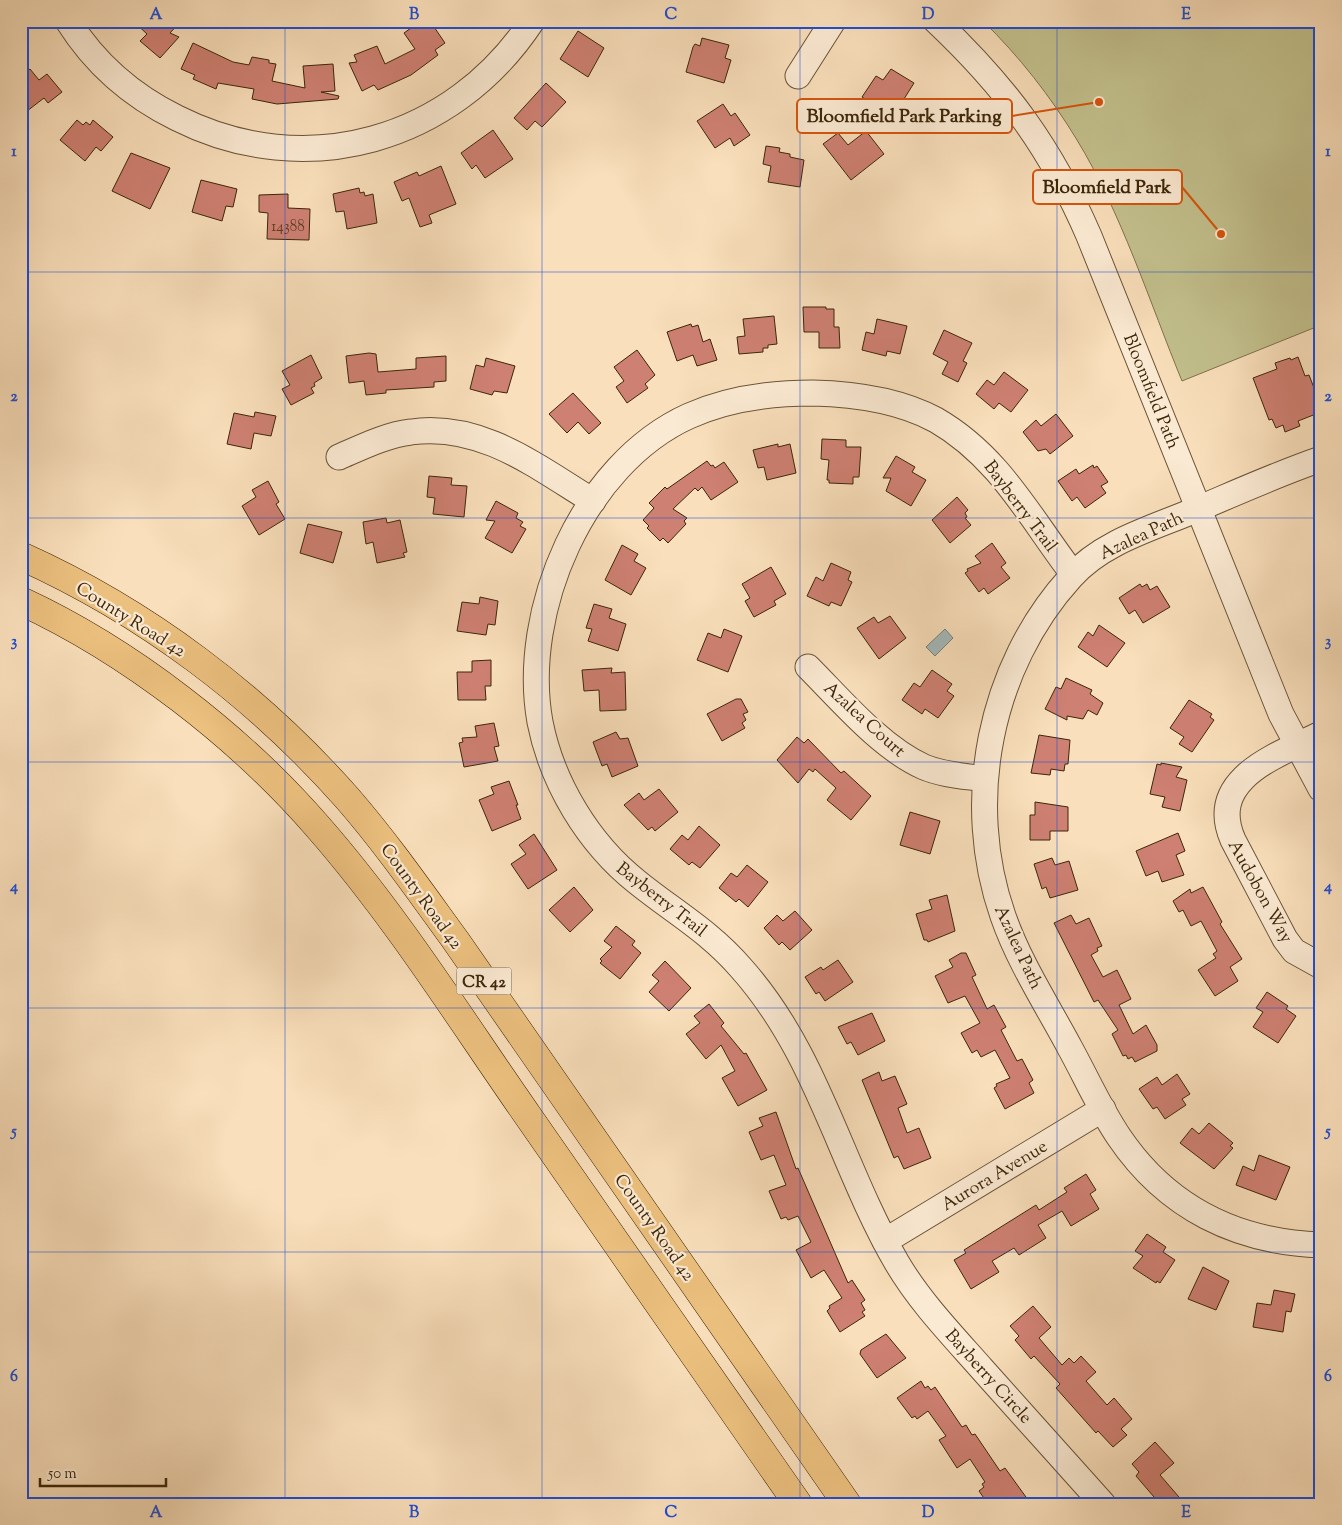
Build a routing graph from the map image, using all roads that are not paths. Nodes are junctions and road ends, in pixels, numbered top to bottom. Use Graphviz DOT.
graph roads {
  1 [pos="68,21"];
  2 [pos="532,21"];
  3 [pos="833,21"];
  4 [pos="936,21"];
  5 [pos="798,76"];
  6 [pos="339,456"];
  7 [pos="1321,459"];
  8 [pos="593,501"];
  9 [pos="1199,509"];
  10 [pos="21,556"];
  11 [pos="1073,574"];
  12 [pos="21,601"];
  13 [pos="808,667"];
  14 [pos="1321,734"];
  15 [pos="1297,746"];
  16 [pos="985,779"];
  17 [pos="1321,789"];
  18 [pos="1321,966"];
  19 [pos="1103,1109"];
  20 [pos="885,1241"];
  21 [pos="1321,1245"];
  22 [pos="798,1504"];
  23 [pos="847,1504"];
  24 [pos="1103,1504"];
  1 -- 2 [label="street"];
  3 -- 5 [label="street"];
  4 -- 9 [label="street, Bloomfield Path"];
  6 -- 8 [label="street"];
  7 -- 9 [label="street, Azalea Path"];
  8 -- 11 [label="street, Bayberry Trail"];
  8 -- 20 [label="street, Bayberry Trail"];
  9 -- 11 [label="street, Azalea Path"];
  9 -- 15 [label="street, Bloomfield Path"];
  10 -- 23 [label="highway, County Road 42 / CR 42"];
  11 -- 16 [label="street, Azalea Path"];
  12 -- 22 [label="highway, CR 42"];
  13 -- 16 [label="street, Azalea Court"];
  14 -- 15 [label="street, Audobon Way"];
  15 -- 17 [label="street, Bloomfield Path"];
  15 -- 18 [label="street, Audobon Way"];
  16 -- 19 [label="street, Azalea Path"];
  19 -- 20 [label="street, Aurora Avenue"];
  19 -- 21 [label="street, Azalea Path"];
  20 -- 24 [label="street, Bayberry Circle"];
}
